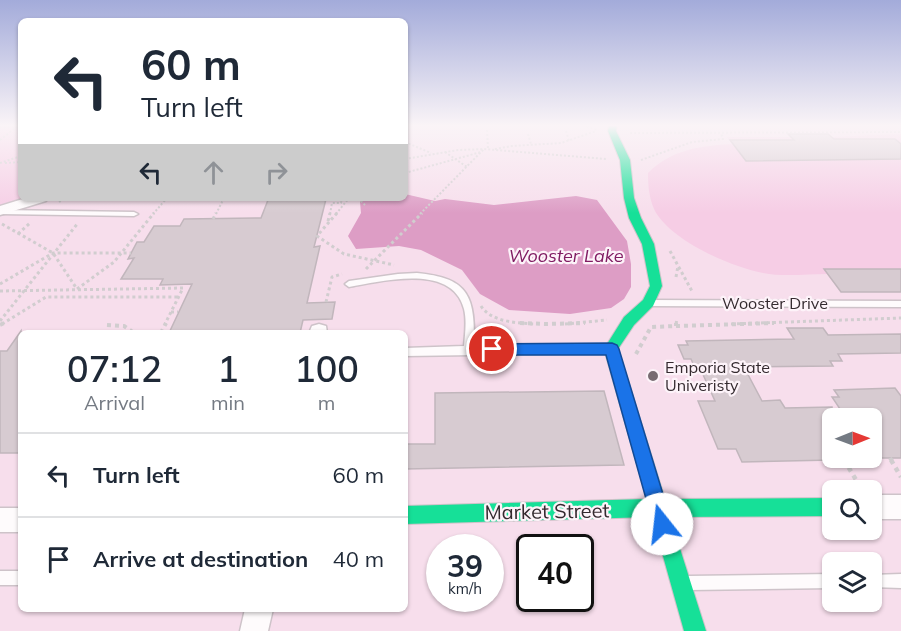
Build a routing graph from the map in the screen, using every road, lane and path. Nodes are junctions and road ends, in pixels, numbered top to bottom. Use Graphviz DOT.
graph roads {
  1 [pos="425,154"];
  2 [pos="448,154"];
  3 [pos="468,154"];
  4 [pos="479,154"];
  5 [pos="554,154"];
  6 [pos="623,154"];
  7 [pos="658,154"];
  8 [pos="18,157"];
  9 [pos="408,158"];
  10 [pos="453,159"];
  11 [pos="616,160"];
  12 [pos="639,160"];
  13 [pos="18,162"];
  14 [pos="467,167"];
  15 [pos="408,172"];
  16 [pos="33,201"];
  17 [pos="164,201"];
  18 [pos="222,201"];
  19 [pos="342,201"];
  20 [pos="346,201"];
  21 [pos="361,201"];
  22 [pos="365,205"];
  23 [pos="0,211"];
  24 [pos="86,214"];
  25 [pos="134,214"];
  26 [pos="213,219"];
  27 [pos="0,224"];
  28 [pos="327,224"];
  29 [pos="122,252"];
  30 [pos="53,253"];
  31 [pos="131,253"];
  32 [pos="375,259"];
  33 [pos="402,267"];
  34 [pos="366,269"];
  35 [pos="0,284"];
  36 [pos="348,284"];
  37 [pos="60,289"];
  38 [pos="77,289"];
  39 [pos="25,290"];
  40 [pos="0,291"];
  41 [pos="46,297"];
  42 [pos="179,297"];
  43 [pos="648,303"];
  44 [pos="901,304"];
  45 [pos="480,305"];
  46 [pos="171,312"];
  47 [pos="178,312"];
  48 [pos="901,318"];
  49 [pos="611,319"];
  50 [pos="676,319"];
  51 [pos="0,323"];
  52 [pos="107,326"];
  53 [pos="676,326"];
  54 [pos="130,330"];
  55 [pos="162,330"];
  56 [pos="612,349"];
  57 [pos="469,350"];
  58 [pos="408,352"];
  59 [pos="634,357"];
  60 [pos="890,458"];
  61 [pos="901,477"];
  62 [pos="882,502"];
  63 [pos="822,507"];
  64 [pos="901,507"];
  65 [pos="657,508"];
  66 [pos="408,515"];
  67 [pos="0,520"];
  68 [pos="18,520"];
  69 [pos="0,578"];
  70 [pos="18,578"];
  71 [pos="822,581"];
  72 [pos="882,581"];
  73 [pos="901,581"];
  74 [pos="680,583"];
  75 [pos="258,612"];
  76 [pos="254,631"];
  77 [pos="695,631"];
  1 -- 9 [label="path"];
  2 -- 10 [label="path"];
  3 -- 10 [label="path"];
  4 -- 14 [label="path"];
  5 -- 11 [label="path"];
  6 -- 43 [label="street"];
  7 -- 12 [label="path"];
  8 -- 13 [label="path"];
  10 -- 14 [label="path"];
  10 -- 15 [label="path"];
  14 -- 32 [label="path"];
  16 -- 23 [label="street"];
  17 -- 29 [label="path"];
  18 -- 26 [label="path"];
  19 -- 28 [label="path"];
  20 -- 28 [label="path"];
  21 -- 22 [label="path"];
  23 -- 24 [label="lane"];
  24 -- 25 [label="lane"];
  24 -- 30 [label="path"];
  27 -- 30 [label="path"];
  28 -- 32 [label="path"];
  29 -- 30 [label="path"];
  29 -- 31 [label="path"];
  29 -- 38 [label="path"];
  30 -- 35 [label="path"];
  30 -- 38 [label="path"];
  30 -- 39 [label="path"];
  32 -- 33 [label="path"];
  32 -- 34 [label="path"];
  36 -- 57 [label="lane"];
  37 -- 38 [label="path"];
  37 -- 39 [label="path"];
  37 -- 41 [label="path"];
  38 -- 42 [label="path"];
  39 -- 40 [label="path"];
  39 -- 51 [label="path"];
  41 -- 42 [label="path"];
  41 -- 51 [label="path"];
  42 -- 46 [label="path"];
  43 -- 44 [label="lane, Wooster Drive"];
  43 -- 56 [label="street"];
  45 -- 49 [label="path"];
  46 -- 47 [label="path"];
  46 -- 55 [label="path"];
  48 -- 53 [label="path"];
  50 -- 53 [label="path"];
  52 -- 54 [label="path"];
  53 -- 59 [label="path"];
  56 -- 57 [label="lane"];
  56 -- 65 [label="street"];
  57 -- 58 [label="lane"];
  60 -- 61 [label="path"];
  62 -- 64 [label="street"];
  63 -- 65 [label="street, Market Street"];
  65 -- 66 [label="street, Market Street"];
  65 -- 74 [label="street"];
  67 -- 68 [label="street"];
  69 -- 70 [label="lane"];
  71 -- 74 [label="lane"];
  72 -- 73 [label="lane"];
  74 -- 77 [label="street"];
  75 -- 76 [label="street"];
}
